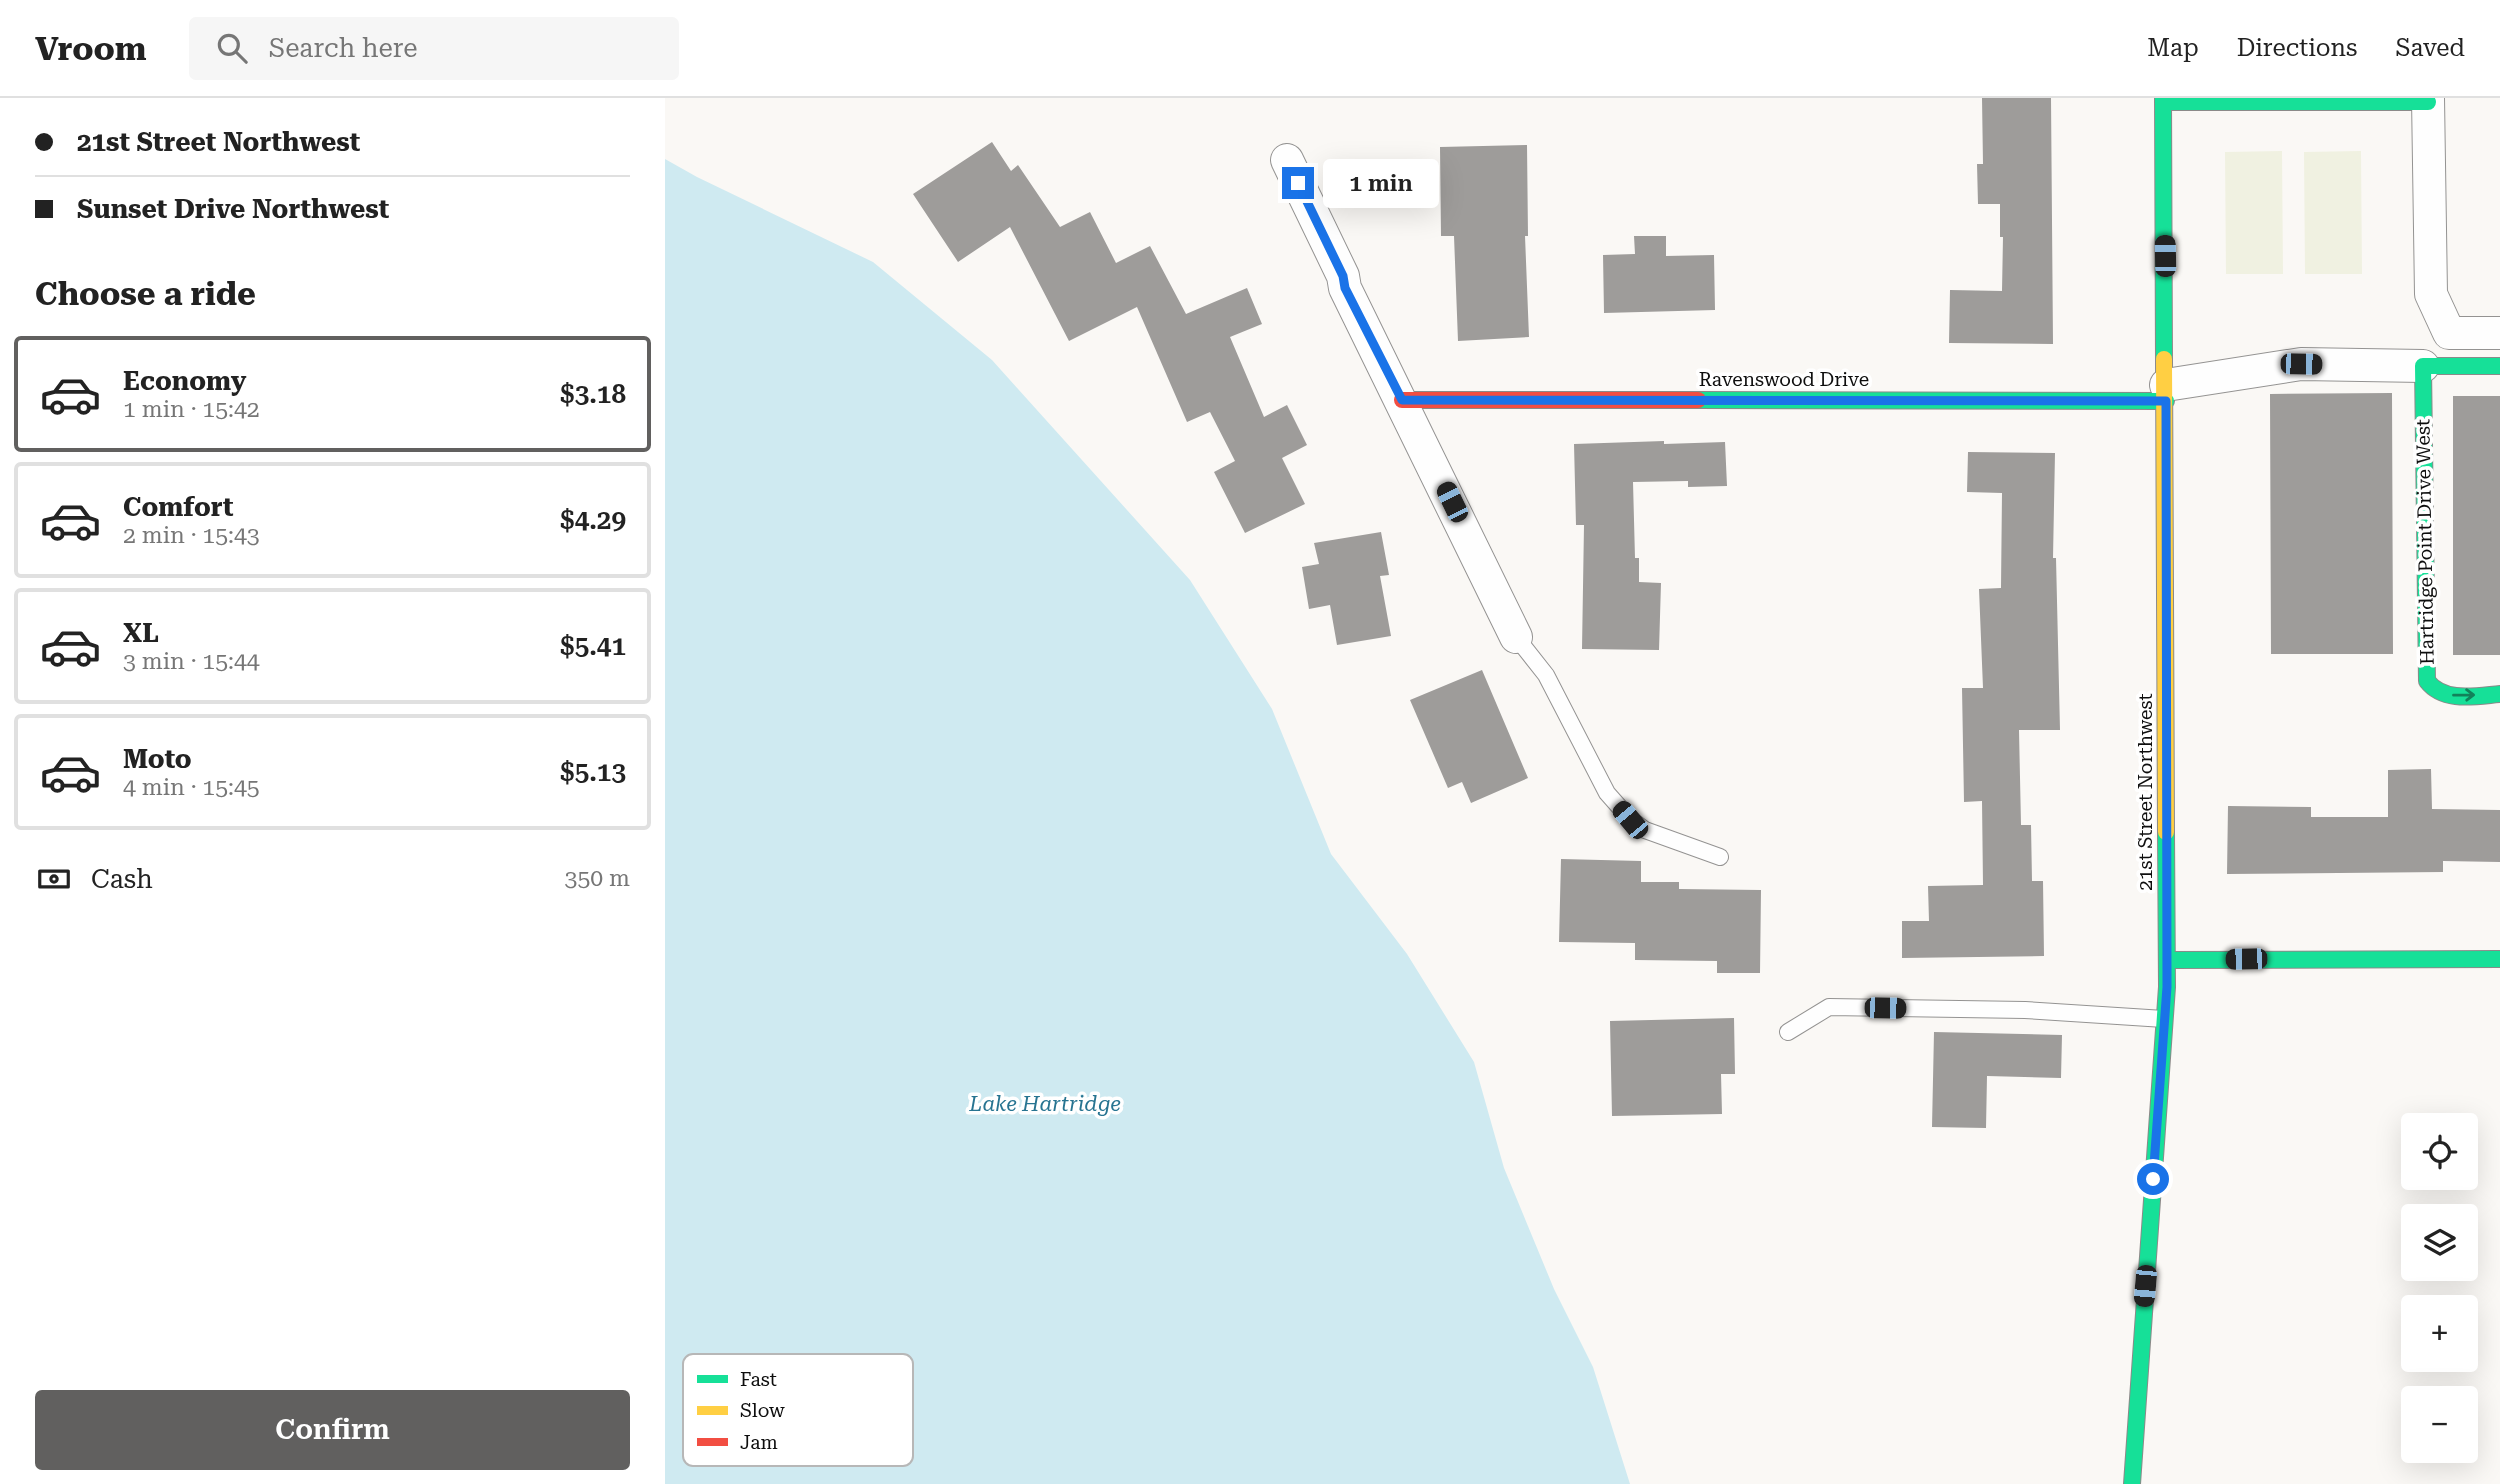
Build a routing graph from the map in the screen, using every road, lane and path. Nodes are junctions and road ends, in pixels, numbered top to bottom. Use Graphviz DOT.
graph roads {
  1 [pos="2163,100"];
  2 [pos="2428,100"];
  3 [pos="1287,160"];
  4 [pos="2500,333"];
  5 [pos="2423,366"];
  6 [pos="2500,366"];
  7 [pos="2166,393"];
  8 [pos="1402,400"];
  9 [pos="1516,637"];
  10 [pos="2500,694"];
  11 [pos="1720,857"];
  12 [pos="2500,959"];
  13 [pos="2167,960"];
  14 [pos="2164,1019"];
  15 [pos="1788,1032"];
  16 [pos="2132,1484"];
  1 -- 2 [label="street"];
  1 -- 7 [label="street, 21st Street Northwest"];
  2 -- 4 [label="street"];
  3 -- 8 [label="street"];
  5 -- 6 [label="street"];
  5 -- 7 [label="street"];
  5 -- 10 [label="street, Hartridge Point Drive West, one-way"];
  7 -- 8 [label="street, Ravenswood Drive"];
  7 -- 13 [label="street, 21st Street Northwest"];
  8 -- 9 [label="street"];
  9 -- 11 [label="lane"];
  12 -- 13 [label="street"];
  13 -- 14 [label="street, 21st Street Northwest"];
  14 -- 15 [label="lane"];
  14 -- 16 [label="street, 21st Street Northwest"];
}
